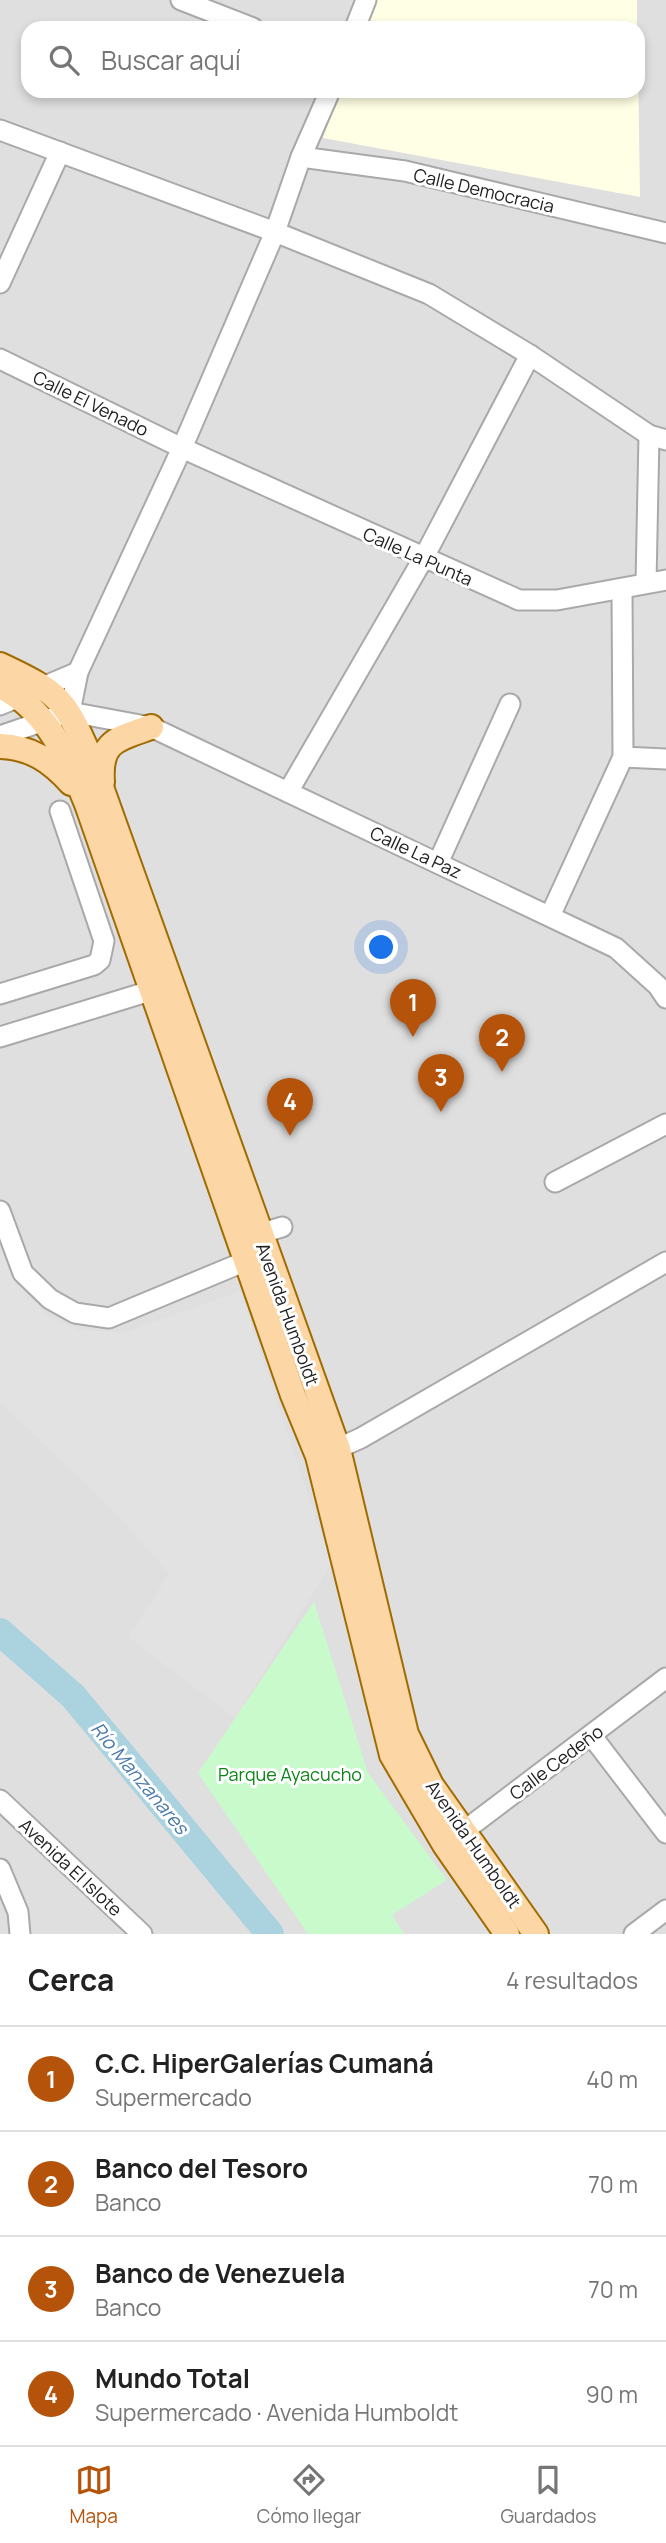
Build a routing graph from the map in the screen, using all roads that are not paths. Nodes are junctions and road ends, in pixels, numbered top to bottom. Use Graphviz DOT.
graph roads {
  1 [pos="181,0"];
  2 [pos="366,0"];
  3 [pos="235,21"];
  4 [pos="358,21"];
  5 [pos="327,98"];
  6 [pos="0,130"];
  7 [pos="60,152"];
  8 [pos="301,157"];
  9 [pos="275,232"];
  10 [pos="666,233"];
  11 [pos="0,283"];
  12 [pos="530,355"];
  13 [pos="0,359"];
  14 [pos="657,438"];
  15 [pos="182,448"];
  16 [pos="423,559"];
  17 [pos="666,580"];
  18 [pos="646,583"];
  19 [pos="622,590"];
  20 [pos="0,665"];
  21 [pos="78,672"];
  22 [pos="0,686"];
  23 [pos="45,686"];
  24 [pos="11,701"];
  25 [pos="510,704"];
  26 [pos="70,712"];
  27 [pos="43,721"];
  28 [pos="151,727"];
  29 [pos="0,736"];
  30 [pos="0,746"];
  31 [pos="623,757"];
  32 [pos="666,760"];
  33 [pos="288,792"];
  34 [pos="94,795"];
  35 [pos="60,811"];
  36 [pos="438,863"];
  37 [pos="550,916"];
  38 [pos="162,988"];
  39 [pos="0,994"];
  40 [pos="666,998"];
  41 [pos="0,1037"];
  42 [pos="666,1124"];
  43 [pos="555,1182"];
  44 [pos="0,1211"];
  45 [pos="246,1261"];
  46 [pos="666,1262"];
  47 [pos="328,1453"];
  48 [pos="666,1678"];
  49 [pos="591,1735"];
  50 [pos="0,1800"];
  51 [pos="666,1833"];
  52 [pos="455,1838"];
  53 [pos="0,1869"];
  54 [pos="666,1910"];
  55 [pos="20,1934"];
  56 [pos="142,1934"];
  57 [pos="507,1934"];
  58 [pos="536,1934"];
  59 [pos="634,1934"];
  1 -- 3 [label="street"];
  2 -- 4 [label="street"];
  5 -- 8 [label="street"];
  6 -- 7 [label="street"];
  7 -- 9 [label="street"];
  7 -- 11 [label="street"];
  8 -- 9 [label="street"];
  8 -- 10 [label="street, Calle Democracia"];
  9 -- 12 [label="street"];
  9 -- 15 [label="street"];
  12 -- 14 [label="street"];
  12 -- 16 [label="street"];
  13 -- 15 [label="street, Calle El Venado"];
  14 -- 18 [label="street"];
  15 -- 16 [label="street, Calle La Punta"];
  15 -- 21 [label="street"];
  16 -- 19 [label="street, Calle La Punta"];
  16 -- 33 [label="street"];
  17 -- 18 [label="street, Calle La Punta"];
  18 -- 19 [label="street, Calle La Punta"];
  19 -- 31 [label="street"];
  20 -- 23 [label="main road"];
  21 -- 23 [label="street"];
  21 -- 26 [label="street"];
  22 -- 24 [label="main road"];
  23 -- 24 [label="street"];
  23 -- 26 [label="main road, Avenida Humboldt"];
  24 -- 27 [label="main road, Avenida Humboldt"];
  25 -- 36 [label="street"];
  26 -- 27 [label="street"];
  26 -- 28 [label="street, Calle La Paz"];
  26 -- 34 [label="main road, Avenida Humboldt"];
  27 -- 29 [label="street"];
  27 -- 34 [label="main road, Avenida Humboldt"];
  28 -- 33 [label="street, Calle La Paz"];
  28 -- 34 [label="main road"];
  30 -- 34 [label="main road"];
  31 -- 32 [label="street"];
  31 -- 37 [label="street"];
  33 -- 36 [label="street, Calle La Paz"];
  34 -- 38 [label="main road, Avenida Humboldt"];
  35 -- 39 [label="street"];
  36 -- 37 [label="street, Calle La Paz"];
  37 -- 40 [label="street, Calle La Paz"];
  38 -- 41 [label="street"];
  38 -- 45 [label="main road, Avenida Humboldt"];
  38 -- 47 [label="main road, Avenida Humboldt"];
  42 -- 43 [label="street"];
  44 -- 45 [label="street"];
  45 -- 47 [label="main road, Avenida Humboldt"];
  46 -- 47 [label="street"];
  47 -- 52 [label="main road, Avenida Humboldt"];
  48 -- 49 [label="street, Calle Cedeño"];
  49 -- 51 [label="street"];
  49 -- 52 [label="street, Calle Cedeño"];
  50 -- 56 [label="street, Avenida El Islote"];
  52 -- 57 [label="main road, Avenida Humboldt"];
  52 -- 58 [label="main road, Avenida Humboldt"];
  53 -- 55 [label="street"];
  54 -- 59 [label="street"];
}
